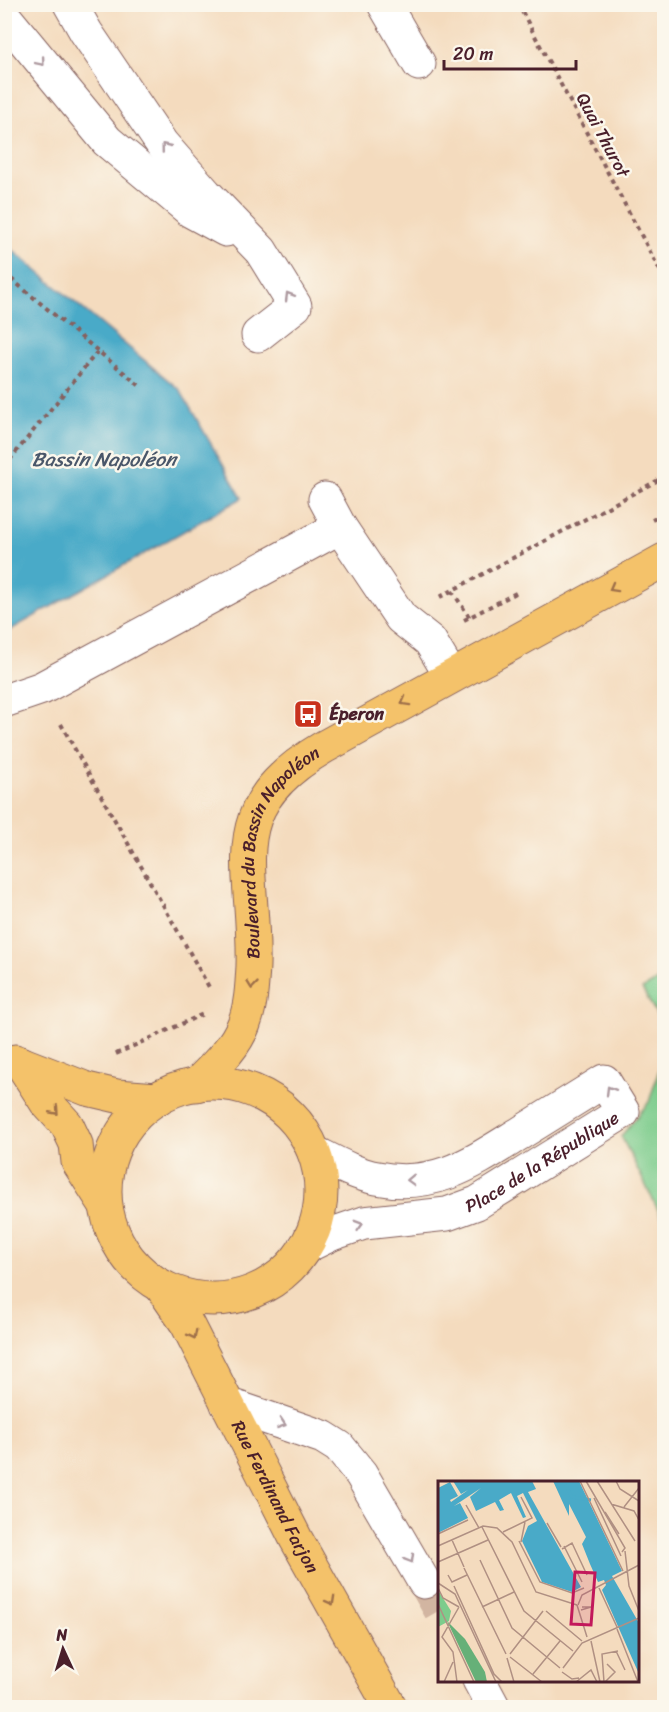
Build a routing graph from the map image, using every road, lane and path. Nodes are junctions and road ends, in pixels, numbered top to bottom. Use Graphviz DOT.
graph roads {
  1 [pos="70,4"];
  2 [pos="384,4"];
  3 [pos="518,4"];
  4 [pos="4,16"];
  5 [pos="418,64"];
  6 [pos="261,251"];
  7 [pos="4,273"];
  8 [pos="664,278"];
  9 [pos="258,335"];
  10 [pos="98,351"];
  11 [pos="140,386"];
  12 [pos="4,467"];
  13 [pos="664,477"];
  14 [pos="664,560"];
  15 [pos="401,618"];
  16 [pos="451,676"];
  17 [pos="42,688"];
  18 [pos="4,701"];
  19 [pos="208,999"];
  20 [pos="206,1007"];
  21 [pos="244,1023"];
  22 [pos="13,1060"];
  23 [pos="196,1085"];
  24 [pos="157,1099"];
  25 [pos="314,1152"];
  26 [pos="467,1166"];
  27 [pos="488,1196"];
  28 [pos="105,1204"];
  29 [pos="305,1247"];
  30 [pos="161,1286"];
  31 [pos="227,1404"];
  32 [pos="424,1582"];
  33 [pos="480,1682"];
  34 [pos="391,1707"];
  35 [pos="494,1707"];
  6 -- 1 [label="lane, one-way"];
  2 -- 5 [label="lane"];
  3 -- 8 [label="path, Quai Thurot"];
  4 -- 6 [label="lane, one-way"];
  9 -- 6 [label="lane, one-way"];
  7 -- 10 [label="path"];
  10 -- 11 [label="path"];
  10 -- 12 [label="path"];
  13 -- 15 [label="path"];
  14 -- 16 [label="main road, Boulevard du Bassin Napoléon, one-way"];
  15 -- 16 [label="lane"];
  15 -- 17 [label="lane"];
  16 -- 21 [label="main road, Boulevard du Bassin Napoléon, one-way"];
  17 -- 18 [label="lane"];
  17 -- 19 [label="path"];
  20 -- 21 [label="path"];
  21 -- 23 [label="main road, Boulevard du Bassin Napoléon"];
  22 -- 24 [label="main road"];
  22 -- 28 [label="main road, one-way"];
  23 -- 24 [label="main road"];
  23 -- 25 [label="main road"];
  24 -- 28 [label="main road"];
  26 -- 25 [label="lane, one-way"];
  25 -- 29 [label="main road"];
  26 -- 27 [label="lane"];
  27 -- 26 [label="lane, Place de la République, one-way"];
  29 -- 27 [label="lane, Place de la République, one-way"];
  28 -- 30 [label="main road"];
  29 -- 30 [label="main road"];
  30 -- 31 [label="main road, Rue Ferdinand Farjon, one-way"];
  31 -- 32 [label="lane, one-way"];
  31 -- 34 [label="main road, Rue Ferdinand Farjon, one-way"];
  33 -- 35 [label="lane"];
}
